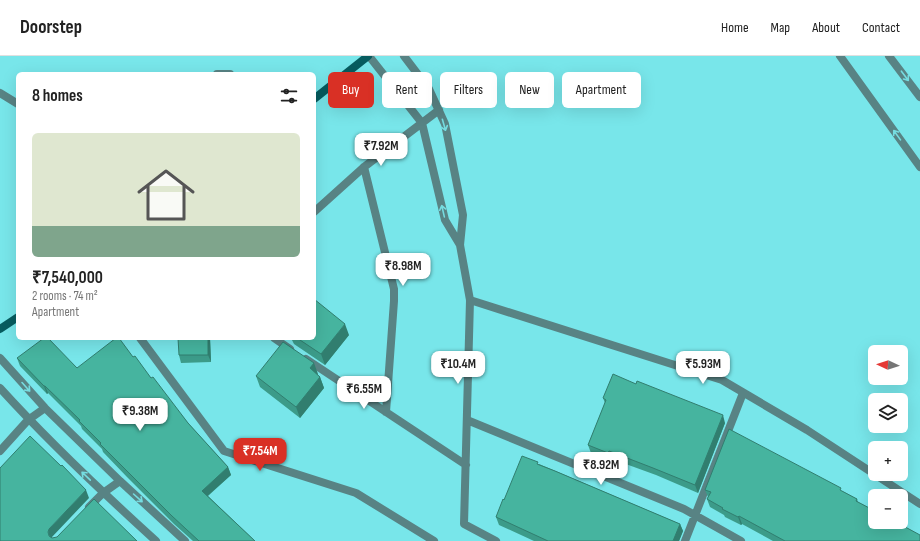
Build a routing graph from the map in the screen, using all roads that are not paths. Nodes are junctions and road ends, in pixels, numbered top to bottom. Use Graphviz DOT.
graph roads {
  1 [pos="369,56"];
  2 [pos="404,56"];
  3 [pos="840,56"];
  4 [pos="889,56"];
  5 [pos="0,93"];
  6 [pos="316,97"];
  7 [pos="920,97"];
  8 [pos="16,103"];
  9 [pos="439,110"];
  10 [pos="422,123"];
  11 [pos="364,167"];
  12 [pos="920,167"];
  13 [pos="316,210"];
  14 [pos="460,246"];
  15 [pos="470,300"];
  16 [pos="16,318"];
  17 [pos="0,329"];
  18 [pos="141,340"];
  19 [pos="277,340"];
  20 [pos="0,358"];
  21 [pos="0,388"];
  22 [pos="743,393"];
  23 [pos="45,408"];
  24 [pos="386,412"];
  25 [pos="28,420"];
  26 [pos="467,420"];
  27 [pos="0,451"];
  28 [pos="466,465"];
  29 [pos="120,481"];
  30 [pos="103,493"];
  31 [pos="920,504"];
  32 [pos="82,514"];
  33 [pos="695,514"];
  34 [pos="156,541"];
  35 [pos="185,541"];
  36 [pos="434,541"];
  37 [pos="496,541"];
  38 [pos="686,541"];
  39 [pos="741,541"];
  1 -- 6 [label="main road"];
  1 -- 10 [label="street"];
  2 -- 9 [label="street"];
  12 -- 3 [label="street, one-way"];
  4 -- 7 [label="street, one-way"];
  5 -- 8 [label="street"];
  9 -- 10 [label="street"];
  9 -- 14 [label="street, one-way"];
  10 -- 11 [label="street"];
  14 -- 10 [label="street, one-way"];
  11 -- 13 [label="street"];
  11 -- 24 [label="street"];
  14 -- 15 [label="street"];
  15 -- 22 [label="street"];
  15 -- 26 [label="street"];
  16 -- 17 [label="main road"];
  18 -- 36 [label="street"];
  19 -- 24 [label="street"];
  20 -- 23 [label="street, one-way"];
  21 -- 25 [label="street"];
  22 -- 31 [label="street"];
  22 -- 33 [label="street"];
  23 -- 25 [label="street"];
  23 -- 29 [label="street"];
  24 -- 28 [label="street"];
  25 -- 27 [label="street"];
  30 -- 25 [label="street, one-way"];
  26 -- 28 [label="street"];
  26 -- 33 [label="street"];
  28 -- 37 [label="street"];
  29 -- 30 [label="street"];
  29 -- 35 [label="street, one-way"];
  30 -- 32 [label="street"];
  30 -- 34 [label="street"];
  33 -- 38 [label="street"];
  33 -- 39 [label="street"];
}
